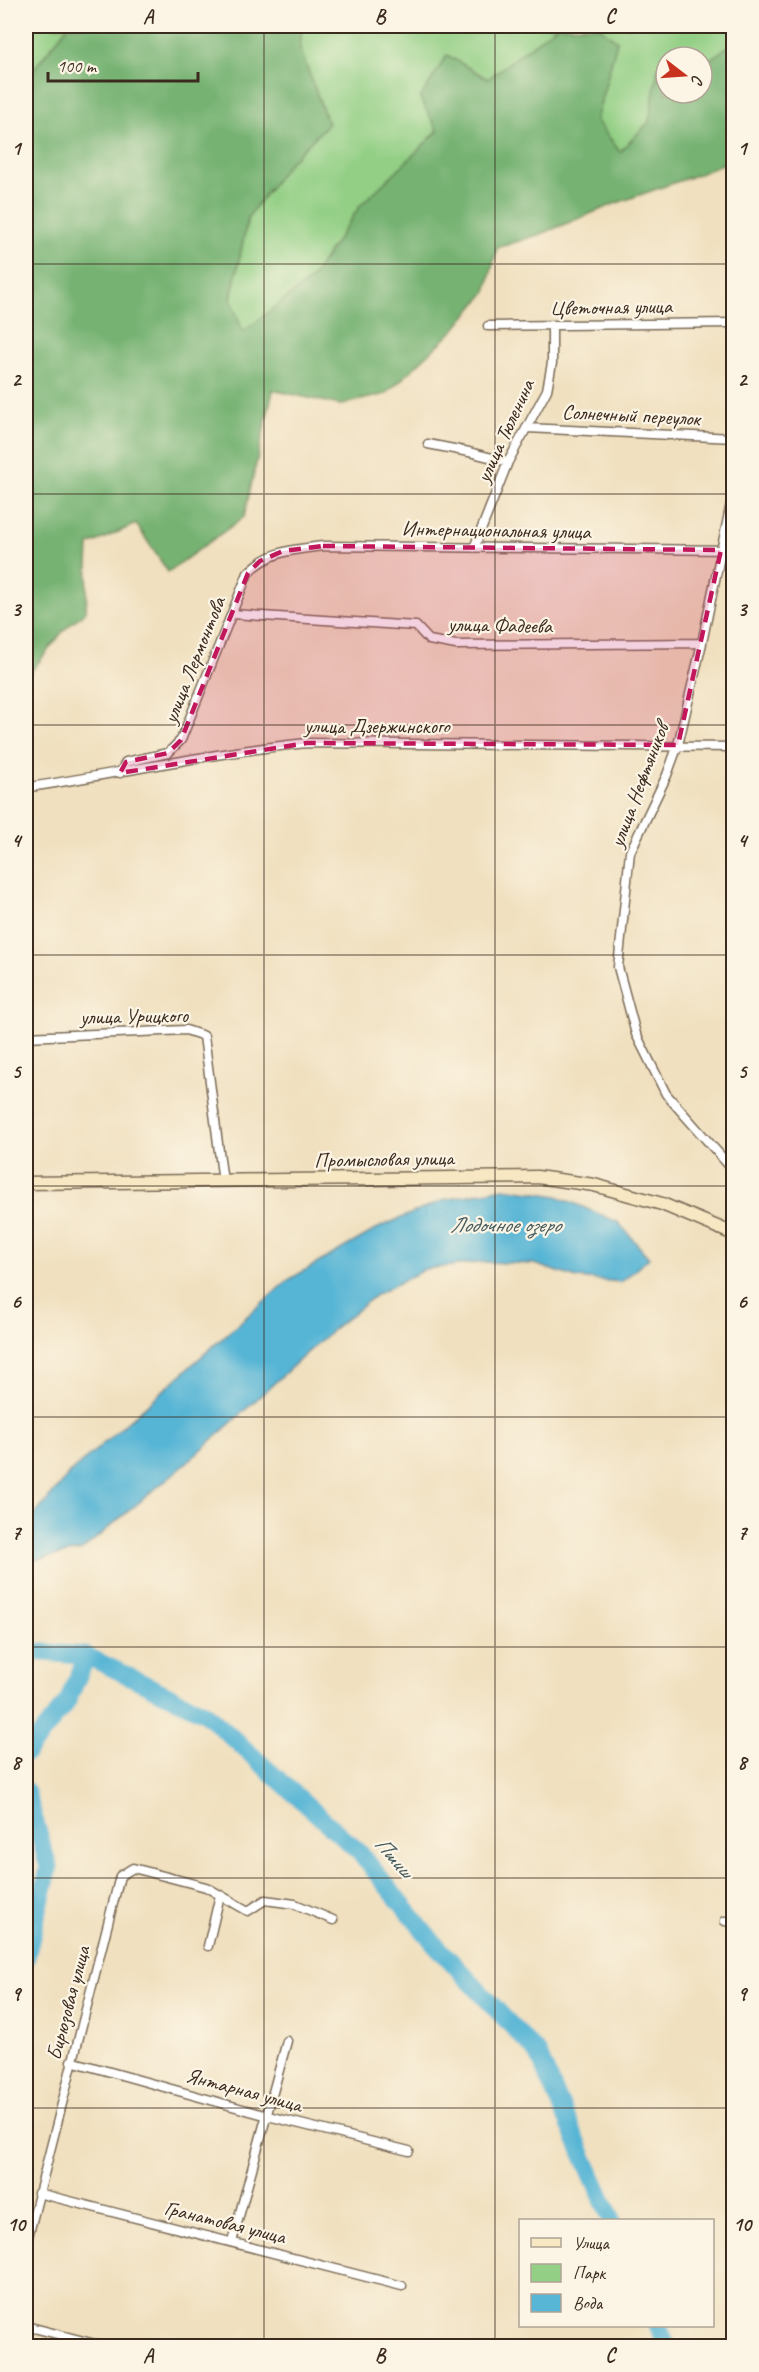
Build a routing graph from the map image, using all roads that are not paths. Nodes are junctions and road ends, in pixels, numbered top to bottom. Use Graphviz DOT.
graph roads {
  1 [pos="734,323"];
  2 [pos="552,325"];
  3 [pos="488,326"];
  4 [pos="527,428"];
  5 [pos="734,438"];
  6 [pos="428,444"];
  7 [pos="508,462"];
  8 [pos="734,489"];
  9 [pos="474,548"];
  10 [pos="721,550"];
  11 [pos="734,550"];
  12 [pos="260,561"];
  13 [pos="232,614"];
  14 [pos="702,643"];
  15 [pos="678,745"];
  16 [pos="734,747"];
  17 [pos="120,773"];
  18 [pos="26,791"];
  19 [pos="26,1037"];
  20 [pos="734,1171"];
  21 [pos="223,1182"];
  22 [pos="26,1183"];
  23 [pos="734,1234"];
  24 [pos="220,1895"];
  25 [pos="333,1920"];
  26 [pos="208,1946"];
  27 [pos="287,2041"];
  28 [pos="71,2061"];
  29 [pos="268,2116"];
  30 [pos="409,2151"];
  31 [pos="38,2193"];
  32 [pos="232,2242"];
  33 [pos="26,2245"];
  34 [pos="402,2286"];
  35 [pos="26,2326"];
  36 [pos="103,2346"];
  1 -- 2 [label="street, Цветочная улица"];
  2 -- 3 [label="street, Цветочная улица"];
  2 -- 4 [label="street, улица Тюленина"];
  4 -- 5 [label="street, Солнечный переулок"];
  4 -- 7 [label="street, улица Тюленина"];
  6 -- 7 [label="street"];
  7 -- 9 [label="street, улица Тюленина"];
  8 -- 10 [label="street, улица Нефтяников"];
  9 -- 10 [label="street, Интернациональная улица"];
  9 -- 12 [label="street, Интернациональная улица"];
  10 -- 11 [label="street, Интернациональная улица"];
  10 -- 14 [label="street, улица Нефтяников"];
  12 -- 13 [label="street, улица Лермонтова"];
  13 -- 14 [label="street, улица Фадеева"];
  13 -- 17 [label="street, улица Лермонтова"];
  14 -- 15 [label="street, улица Нефтяников"];
  15 -- 16 [label="street, улица Дзержинского"];
  15 -- 17 [label="street, улица Дзержинского"];
  15 -- 20 [label="street, улица Нефтяников"];
  17 -- 18 [label="street, улица Дзержинского"];
  19 -- 21 [label="street, улица Урицкого"];
  21 -- 22 [label="main road, Промысловая улица"];
  21 -- 23 [label="main road, Промысловая улица"];
  24 -- 25 [label="street"];
  24 -- 26 [label="street"];
  24 -- 28 [label="street, Бирюзовая улица"];
  27 -- 29 [label="street"];
  28 -- 29 [label="street, Янтарная улица"];
  28 -- 31 [label="street, Бирюзовая улица"];
  29 -- 30 [label="street, Янтарная улица"];
  29 -- 32 [label="street"];
  31 -- 32 [label="street, Гранатовая улица"];
  31 -- 33 [label="street, Бирюзовая улица"];
  32 -- 34 [label="street, Гранатовая улица"];
  35 -- 36 [label="street"];
}
